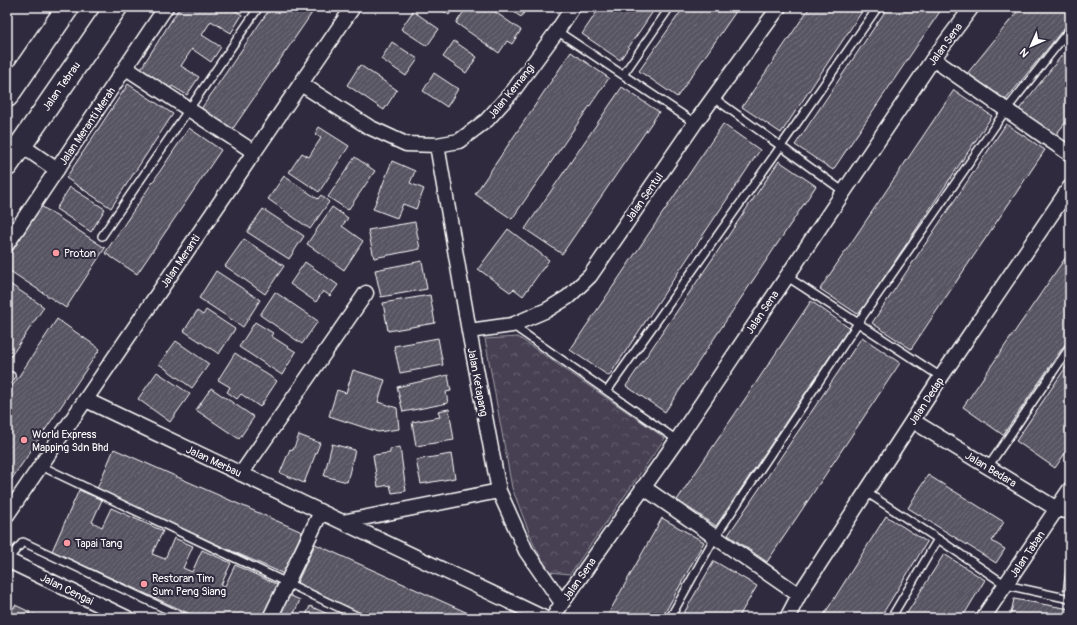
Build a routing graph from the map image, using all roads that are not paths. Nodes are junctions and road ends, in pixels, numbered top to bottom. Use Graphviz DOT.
graph roads {
  1 [pos="68,7"];
  2 [pos="116,7"];
  3 [pos="166,7"];
  4 [pos="259,7"];
  5 [pos="353,7"];
  6 [pos="573,7"];
  7 [pos="670,7"];
  8 [pos="779,7"];
  9 [pos="878,7"];
  10 [pos="972,7"];
  11 [pos="1070,29"];
  12 [pos="557,31"];
  13 [pos="933,59"];
  14 [pos="126,68"];
  15 [pos="623,75"];
  16 [pos="301,84"];
  17 [pos="7,96"];
  18 [pos="714,98"];
  19 [pos="189,110"];
  20 [pos="1006,110"];
  21 [pos="695,123"];
  22 [pos="21,145"];
  23 [pos="437,145"];
  24 [pos="781,146"];
  25 [pos="254,152"];
  26 [pos="1070,154"];
  27 [pos="7,165"];
  28 [pos="57,170"];
  29 [pos="1070,187"];
  30 [pos="844,191"];
  31 [pos="102,236"];
  32 [pos="7,244"];
  33 [pos="786,276"];
  34 [pos="366,293"];
  35 [pos="858,323"];
  36 [pos="512,325"];
  37 [pos="469,331"];
  38 [pos="1070,346"];
  39 [pos="942,377"];
  40 [pos="607,391"];
  41 [pos="86,400"];
  42 [pos="913,421"];
  43 [pos="677,440"];
  44 [pos="41,466"];
  45 [pos="988,467"];
  46 [pos="241,474"];
  47 [pos="643,487"];
  48 [pos="1070,489"];
  49 [pos="499,491"];
  50 [pos="866,492"];
  51 [pos="1063,511"];
  52 [pos="321,512"];
  53 [pos="7,515"];
  54 [pos="342,522"];
  55 [pos="715,537"];
  56 [pos="938,538"];
  57 [pos="7,560"];
  58 [pos="287,582"];
  59 [pos="1006,585"];
  60 [pos="799,595"];
  61 [pos="1070,599"];
  62 [pos="562,604"];
  63 [pos="127,618"];
  64 [pos="185,618"];
  65 [pos="270,618"];
  66 [pos="361,618"];
  67 [pos="544,618"];
  68 [pos="553,618"];
  69 [pos="670,618"];
  70 [pos="787,618"];
  71 [pos="891,618"];
  72 [pos="983,618"];
  1 -- 17 [label="highway"];
  2 -- 22 [label="highway, Jalan Tebrau"];
  3 -- 14 [label="street, Jalan Meranti Merah"];
  4 -- 19 [label="lane"];
  5 -- 16 [label="street, Jalan Meranti"];
  6 -- 12 [label="street, Jalan Kemangi"];
  7 -- 15 [label="lane"];
  8 -- 18 [label="street, Jalan Sentul"];
  9 -- 24 [label="lane"];
  10 -- 13 [label="street, Jalan Sena"];
  11 -- 20 [label="lane"];
  12 -- 15 [label="lane"];
  12 -- 23 [label="street, Jalan Kemangi"];
  13 -- 20 [label="street"];
  13 -- 30 [label="street, Jalan Sena"];
  14 -- 19 [label="street"];
  14 -- 28 [label="street, Jalan Meranti Merah"];
  15 -- 21 [label="lane"];
  16 -- 23 [label="street, Jalan Kemangi"];
  16 -- 25 [label="street, Jalan Meranti"];
  18 -- 21 [label="street, Jalan Sentul"];
  18 -- 24 [label="lane"];
  19 -- 25 [label="street"];
  19 -- 31 [label="lane"];
  20 -- 26 [label="street"];
  20 -- 35 [label="lane"];
  21 -- 36 [label="street, Jalan Sentul"];
  22 -- 27 [label="highway, Jalan Tebrau"];
  22 -- 28 [label="street"];
  23 -- 37 [label="street, Jalan Ketapang"];
  24 -- 30 [label="lane"];
  24 -- 40 [label="lane"];
  25 -- 41 [label="street, Jalan Meranti"];
  28 -- 32 [label="street, Jalan Meranti Merah"];
  29 -- 39 [label="street, Jalan Dedap"];
  30 -- 33 [label="street, Jalan Sena"];
  33 -- 35 [label="lane"];
  33 -- 43 [label="street, Jalan Sena"];
  34 -- 46 [label="street"];
  35 -- 39 [label="lane"];
  35 -- 55 [label="lane"];
  36 -- 37 [label="street, Jalan Sentul"];
  36 -- 40 [label="lane"];
  37 -- 49 [label="street, Jalan Ketapang"];
  38 -- 45 [label="lane"];
  39 -- 42 [label="street, Jalan Dedap"];
  40 -- 43 [label="lane"];
  41 -- 44 [label="street, Jalan Meranti"];
  41 -- 46 [label="street, Jalan Merbau"];
  42 -- 45 [label="street, Jalan Bedara"];
  42 -- 50 [label="street, Jalan Dedap"];
  43 -- 47 [label="street, Jalan Sena"];
  44 -- 53 [label="street, Jalan Meranti"];
  44 -- 58 [label="lane"];
  45 -- 51 [label="street, Jalan Bedara"];
  46 -- 52 [label="street, Jalan Merbau"];
  47 -- 55 [label="street"];
  47 -- 62 [label="street, Jalan Sena"];
  48 -- 51 [label="street, Jalan Taban"];
  49 -- 54 [label="street"];
  49 -- 62 [label="street, Jalan Ketapang"];
  50 -- 56 [label="lane"];
  50 -- 60 [label="street, Jalan Dedap"];
  51 -- 59 [label="street, Jalan Taban"];
  52 -- 54 [label="street, Jalan Merbau"];
  52 -- 58 [label="street"];
  54 -- 67 [label="street, Jalan Merbau"];
  55 -- 60 [label="street"];
  55 -- 69 [label="lane"];
  56 -- 59 [label="lane"];
  56 -- 71 [label="lane"];
  57 -- 63 [label="street, Jalan Cengai"];
  57 -- 64 [label="lane"];
  58 -- 65 [label="street"];
  58 -- 66 [label="lane"];
  59 -- 61 [label="lane"];
  59 -- 72 [label="street, Jalan Taban"];
  60 -- 70 [label="street, Jalan Dedap"];
  62 -- 68 [label="street, Jalan Sena"];
}
